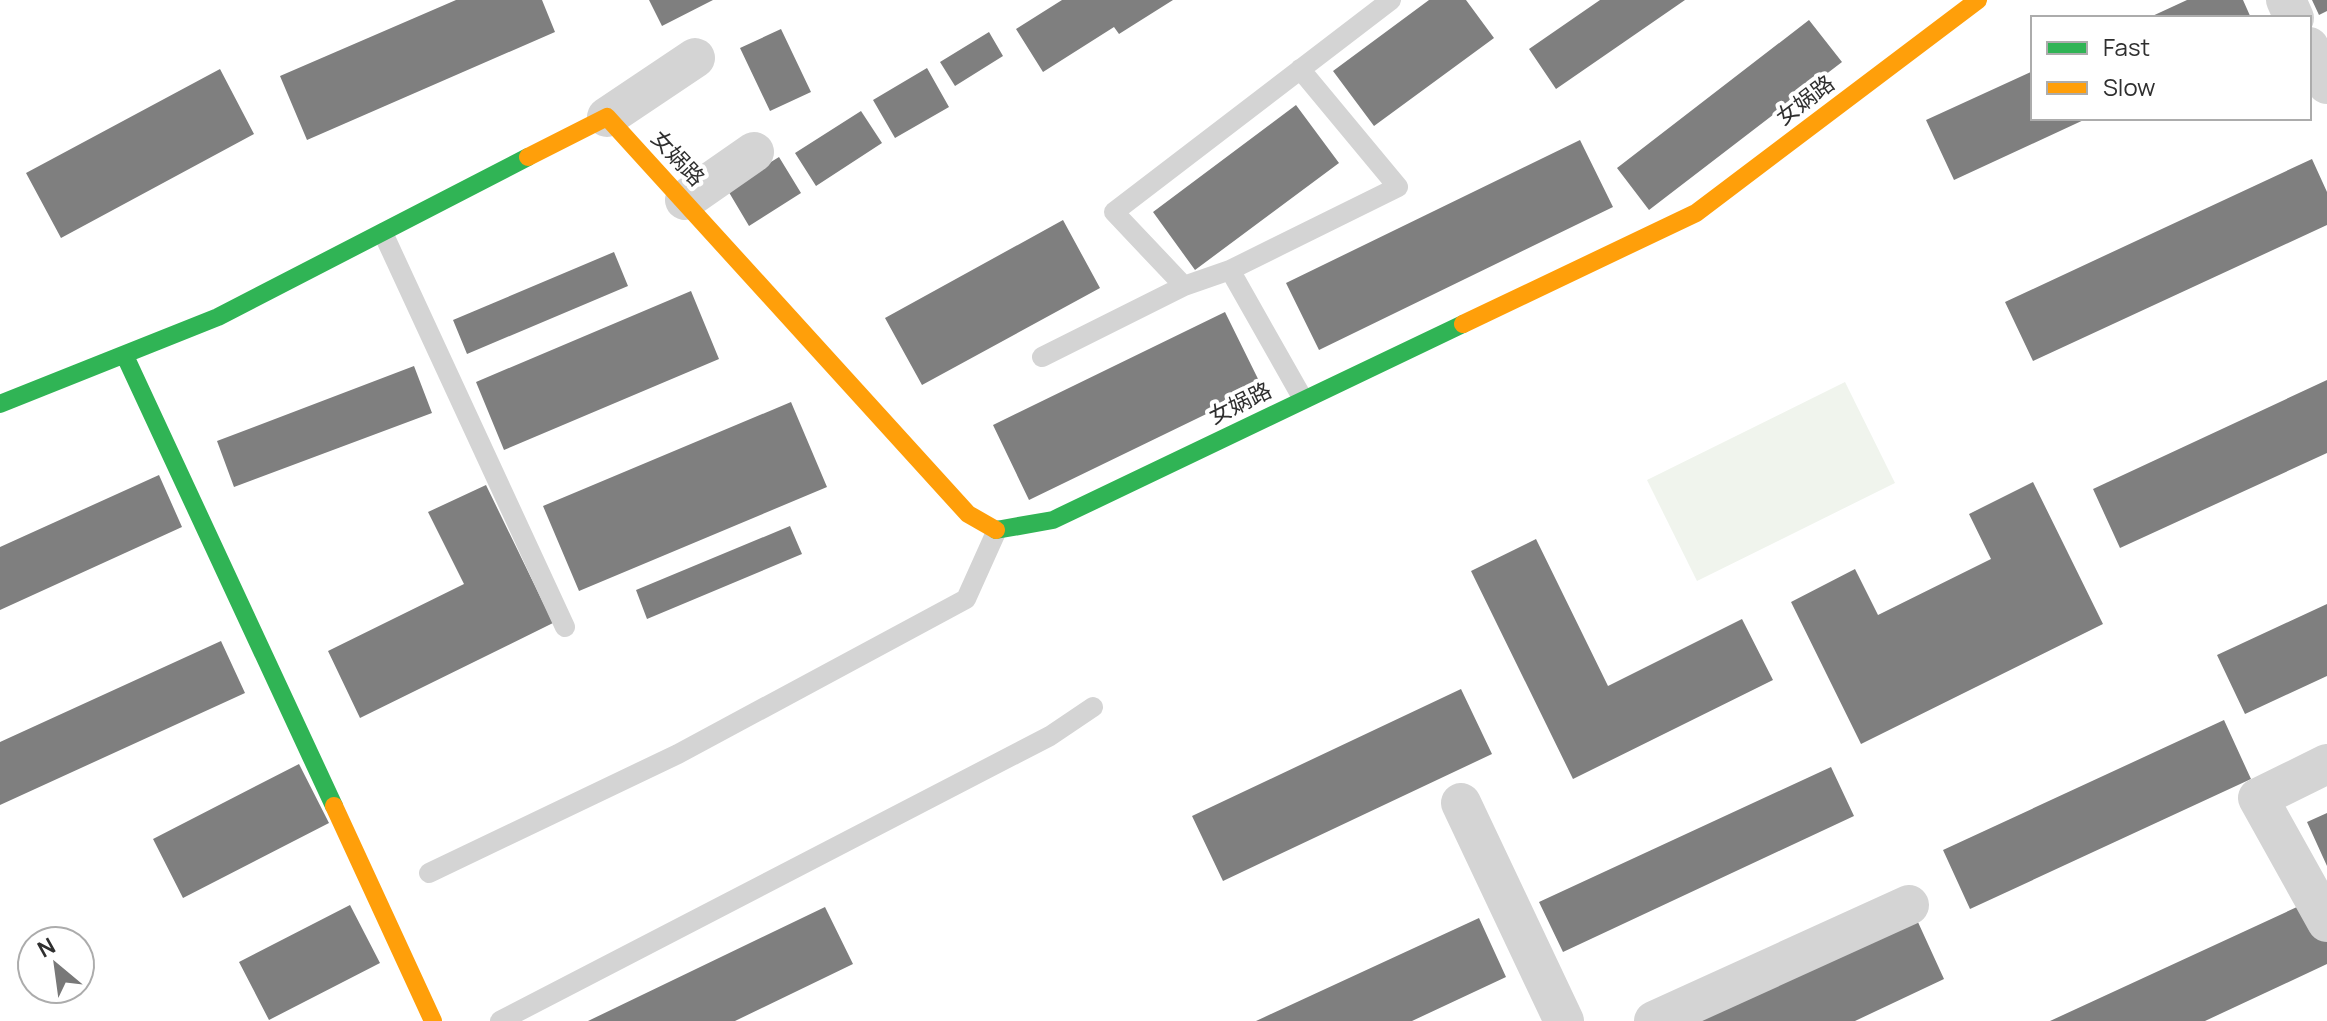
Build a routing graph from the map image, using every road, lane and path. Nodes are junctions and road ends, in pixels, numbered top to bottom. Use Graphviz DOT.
graph roads {
  1 [pos="1391,0"];
  2 [pos="1978,0"];
  3 [pos="2311,51"];
  4 [pos="695,58"];
  5 [pos="1300,69"];
  6 [pos="2327,84"];
  7 [pos="607,117"];
  8 [pos="754,152"];
  9 [pos="685,200"];
  10 [pos="383,233"];
  11 [pos="1230,270"];
  12 [pos="1184,286"];
  13 [pos="125,356"];
  14 [pos="1042,357"];
  15 [pos="1303,399"];
  16 [pos="0,404"];
  17 [pos="997,530"];
  18 [pos="565,627"];
  19 [pos="1093,707"];
  20 [pos="2327,764"];
  21 [pos="1461,803"];
  22 [pos="429,873"];
  23 [pos="1909,905"];
  24 [pos="2327,922"];
  25 [pos="433,1021"];
  26 [pos="500,1021"];
  27 [pos="1564,1021"];
  28 [pos="1654,1021"];
  1 -- 5 [label="lane"];
  2 -- 15 [label="street, 女娲路"];
  3 -- 6 [label="street"];
  4 -- 7 [label="street"];
  5 -- 11 [label="lane"];
  5 -- 12 [label="lane"];
  7 -- 9 [label="street, 女娲路"];
  7 -- 10 [label="street"];
  8 -- 9 [label="street"];
  9 -- 17 [label="street, 女娲路"];
  10 -- 13 [label="street"];
  10 -- 18 [label="lane"];
  11 -- 12 [label="lane"];
  11 -- 15 [label="lane"];
  12 -- 14 [label="lane"];
  13 -- 16 [label="street"];
  13 -- 25 [label="street"];
  15 -- 17 [label="street, 女娲路"];
  17 -- 22 [label="lane"];
  19 -- 26 [label="lane"];
  20 -- 24 [label="street"];
  21 -- 27 [label="street"];
  23 -- 28 [label="street"];
}
